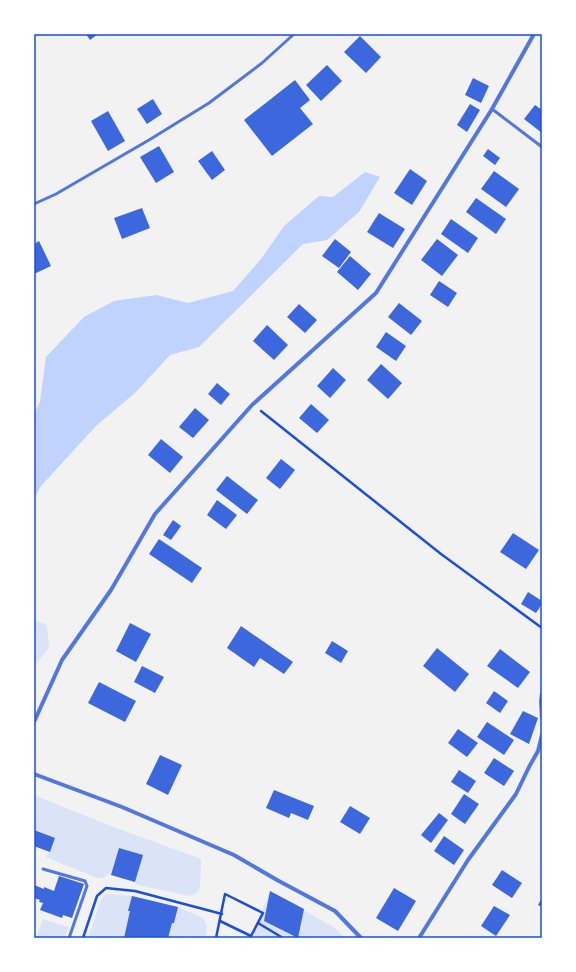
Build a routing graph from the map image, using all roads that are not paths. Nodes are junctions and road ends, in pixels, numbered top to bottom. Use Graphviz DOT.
graph roads {
  1 [pos="294,34"];
  2 [pos="534,34"];
  3 [pos="492,109"];
  4 [pos="542,147"];
  5 [pos="34,204"];
  6 [pos="542,694"];
  7 [pos="542,718"];
  8 [pos="34,722"];
  9 [pos="542,735"];
  10 [pos="34,774"];
  11 [pos="43,869"];
  12 [pos="69,938"];
  13 [pos="361,938"];
  14 [pos="419,938"];
  1 -- 5 [label="lane"];
  2 -- 3 [label="street"];
  3 -- 4 [label="lane"];
  3 -- 8 [label="street"];
  6 -- 7 [label="street"];
  9 -- 14 [label="street"];
  10 -- 13 [label="street"];
  11 -- 12 [label="lane"];
}
